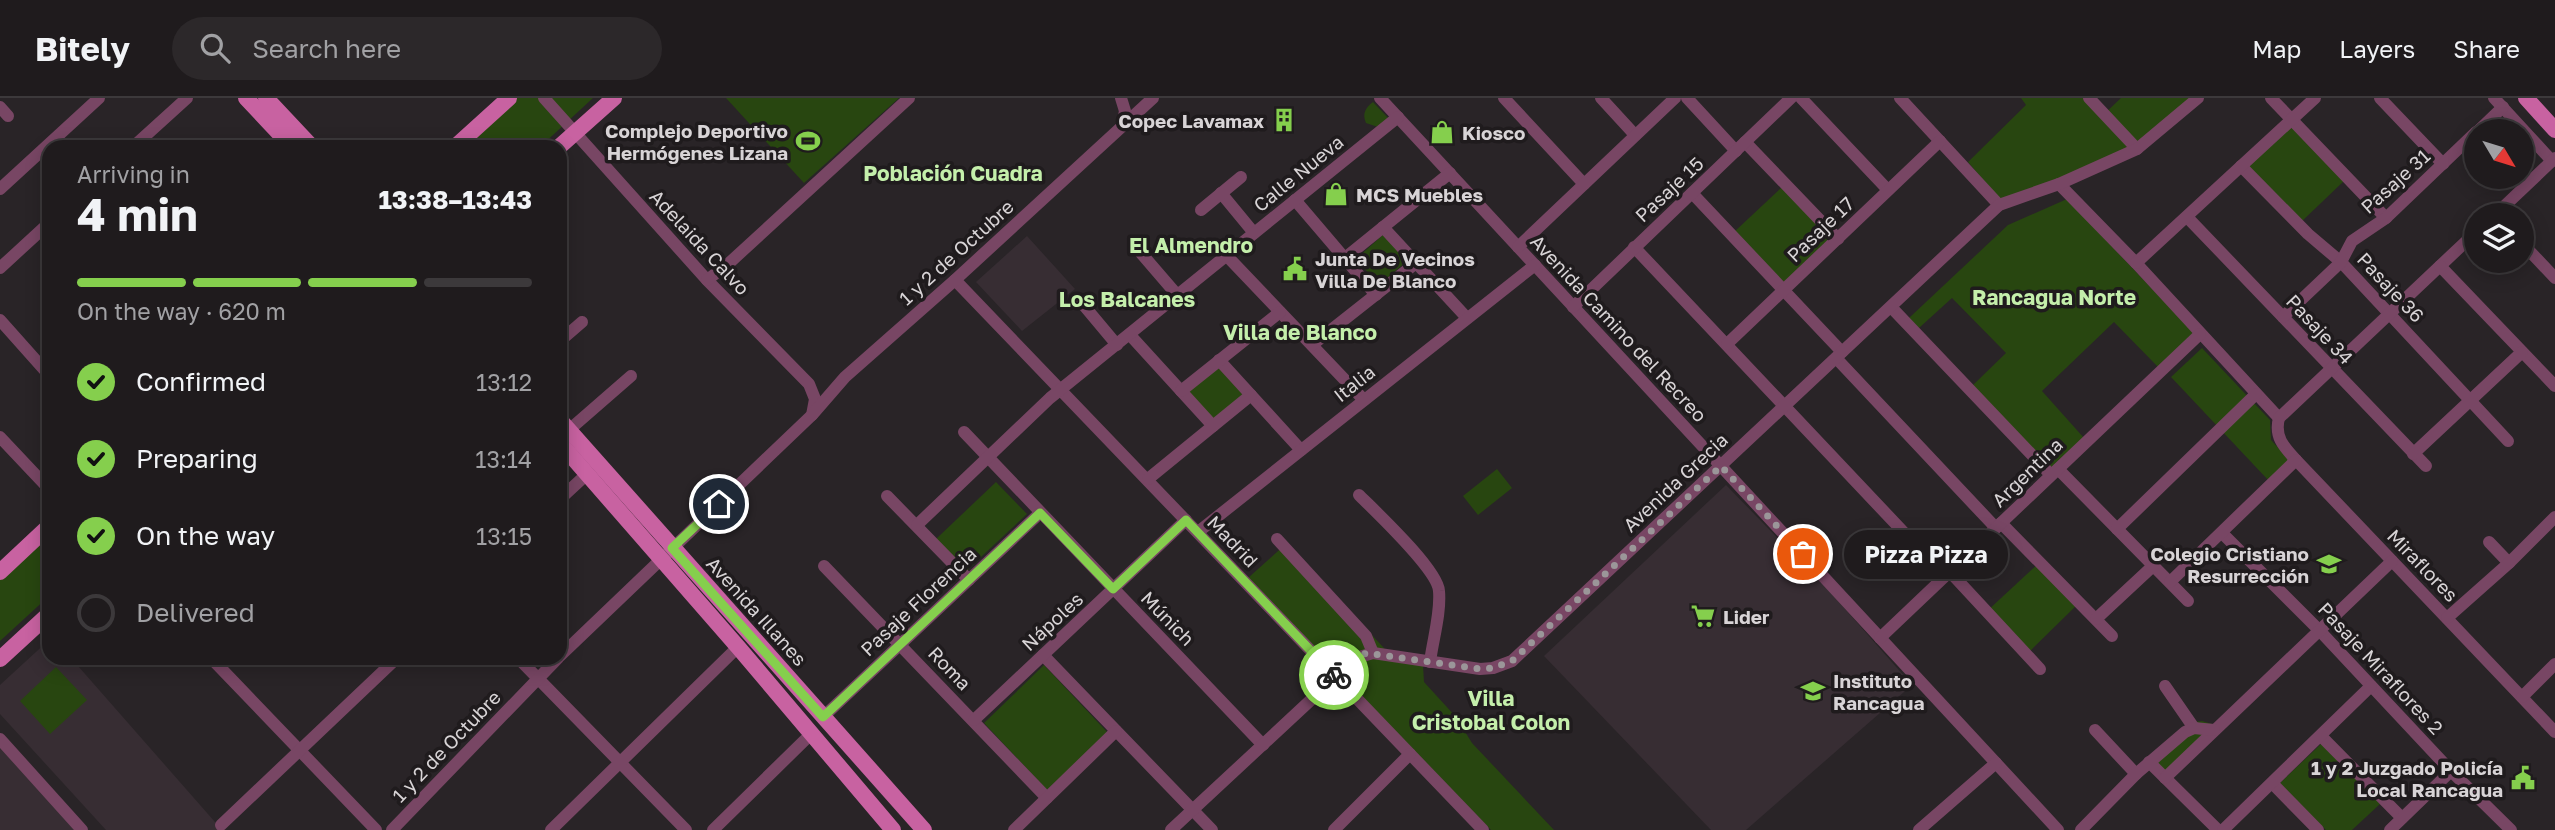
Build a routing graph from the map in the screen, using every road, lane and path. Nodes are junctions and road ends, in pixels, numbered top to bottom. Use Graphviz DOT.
graph roads {
  1 [pos="99,98"];
  2 [pos="187,98"];
  3 [pos="246,98"];
  4 [pos="266,98"];
  5 [pos="509,98"];
  6 [pos="544,98"];
  7 [pos="614,98"];
  8 [pos="909,98"];
  9 [pos="1121,98"];
  10 [pos="1380,98"];
  11 [pos="1504,98"];
  12 [pos="1601,98"];
  13 [pos="1675,98"];
  14 [pos="1687,98"];
  15 [pos="1791,98"];
  16 [pos="1801,98"];
  17 [pos="1900,98"];
  18 [pos="2089,98"];
  19 [pos="2197,98"];
  20 [pos="2271,98"];
  21 [pos="2315,98"];
  22 [pos="2380,98"];
  23 [pos="2526,98"];
  24 [pos="1151,100"];
  25 [pos="2498,103"];
  26 [pos="1398,117"];
  27 [pos="2293,119"];
  28 [pos="2486,119"];
  29 [pos="1122,125"];
  30 [pos="2555,130"];
  31 [pos="575,134"];
  32 [pos="1635,135"];
  33 [pos="53,140"];
  34 [pos="141,140"];
  35 [pos="285,140"];
  36 [pos="305,140"];
  37 [pos="463,140"];
  38 [pos="567,140"];
  39 [pos="1940,141"];
  40 [pos="2464,144"];
  41 [pos="1741,147"];
  42 [pos="2137,149"];
  43 [pos="42,150"];
  44 [pos="2554,159"];
  45 [pos="2443,164"];
  46 [pos="2241,166"];
  47 [pos="1450,173"];
  48 [pos="1241,177"];
  49 [pos="1584,184"];
  50 [pos="2059,184"];
  51 [pos="0,189"];
  52 [pos="1888,190"];
  53 [pos="1221,193"];
  54 [pos="1692,193"];
  55 [pos="1295,200"];
  56 [pos="2508,203"];
  57 [pos="1999,205"];
  58 [pos="1201,210"];
  59 [pos="2186,217"];
  60 [pos="2386,218"];
  61 [pos="1383,227"];
  62 [pos="42,229"];
  63 [pos="1254,233"];
  64 [pos="1838,239"];
  65 [pos="2464,244"];
  66 [pos="1518,247"];
  67 [pos="1634,247"];
  68 [pos="1142,253"];
  69 [pos="1227,256"];
  70 [pos="2534,256"];
  71 [pos="1345,258"];
  72 [pos="2341,262"];
  73 [pos="2,263"];
  74 [pos="1416,263"];
  75 [pos="2136,263"];
  76 [pos="1535,265"];
  77 [pos="2441,266"];
  78 [pos="2555,278"];
  79 [pos="707,280"];
  80 [pos="955,280"];
  81 [pos="1784,290"];
  82 [pos="1376,295"];
  83 [pos="1178,296"];
  84 [pos="1080,302"];
  85 [pos="1573,307"];
  86 [pos="1891,307"];
  87 [pos="1280,312"];
  88 [pos="2390,314"];
  89 [pos="2283,317"];
  90 [pos="1468,318"];
  91 [pos="0,320"];
  92 [pos="582,322"];
  93 [pos="2200,334"];
  94 [pos="567,335"];
  95 [pos="1130,335"];
  96 [pos="1727,344"];
  97 [pos="1116,345"];
  98 [pos="1312,345"];
  99 [pos="2522,352"];
  100 [pos="1839,355"];
  101 [pos="1219,360"];
  102 [pos="42,367"];
  103 [pos="2331,369"];
  104 [pos="631,376"];
  105 [pos="845,377"];
  106 [pos="808,384"];
  107 [pos="2555,386"];
  108 [pos="1061,391"];
  109 [pos="1181,391"];
  110 [pos="2256,394"];
  111 [pos="1251,395"];
  112 [pos="1364,400"];
  113 [pos="2471,400"];
  114 [pos="1786,406"];
  115 [pos="812,415"];
  116 [pos="2279,418"];
  117 [pos="1213,426"];
  118 [pos="567,428"];
  119 [pos="964,432"];
  120 [pos="567,436"];
  121 [pos="0,437"];
  122 [pos="567,438"];
  123 [pos="2508,441"];
  124 [pos="1301,450"];
  125 [pos="2413,454"];
  126 [pos="986,457"];
  127 [pos="2296,460"];
  128 [pos="1721,466"];
  129 [pos="2426,466"];
  130 [pos="2054,472"];
  131 [pos="587,474"];
  132 [pos="1147,479"];
  133 [pos="42,482"];
  134 [pos="567,493"];
  135 [pos="1359,495"];
  136 [pos="887,496"];
  137 [pos="1040,513"];
  138 [pos="2555,517"];
  139 [pos="1186,520"];
  140 [pos="1999,525"];
  141 [pos="917,526"];
  142 [pos="2117,529"];
  143 [pos="1198,532"];
  144 [pos="42,533"];
  145 [pos="2222,533"];
  146 [pos="1277,539"];
  147 [pos="2489,542"];
  148 [pos="666,554"];
  149 [pos="2392,561"];
  150 [pos="2509,563"];
  151 [pos="824,566"];
  152 [pos="2153,566"];
  153 [pos="0,572"];
  154 [pos="1947,574"];
  155 [pos="969,580"];
  156 [pos="2169,582"];
  157 [pos="1113,589"];
  158 [pos="2188,601"];
  159 [pos="2447,618"];
  160 [pos="2096,619"];
  161 [pos="42,620"];
  162 [pos="2319,629"];
  163 [pos="2112,636"];
  164 [pos="1880,638"];
  165 [pos="901,644"];
  166 [pos="738,647"];
  167 [pos="567,649"];
  168 [pos="1373,653"];
  169 [pos="1043,655"];
  170 [pos="0,659"];
  171 [pos="1430,662"];
  172 [pos="2555,664"];
  173 [pos="218,665"];
  174 [pos="390,665"];
  175 [pos="525,665"];
  176 [pos="551,665"];
  177 [pos="2039,669"];
  178 [pos="1335,675"];
  179 [pos="538,678"];
  180 [pos="2165,686"];
  181 [pos="2371,687"];
  182 [pos="2522,696"];
  183 [pos="823,717"];
  184 [pos="974,720"];
  185 [pos="2194,728"];
  186 [pos="2095,730"];
  187 [pos="2214,730"];
  188 [pos="1116,731"];
  189 [pos="2555,732"];
  190 [pos="811,734"];
  191 [pos="2321,736"];
  192 [pos="0,739"];
  193 [pos="1263,745"];
  194 [pos="299,750"];
  195 [pos="1410,754"];
  196 [pos="619,762"];
  197 [pos="2149,762"];
  198 [pos="1996,763"];
  199 [pos="2451,771"];
  200 [pos="2136,774"];
  201 [pos="2165,778"];
  202 [pos="2272,783"];
  203 [pos="1047,798"];
  204 [pos="1192,810"];
  205 [pos="2402,818"];
  206 [pos="221,825"];
  207 [pos="885,827"];
  208 [pos="1340,828"];
  209 [pos="82,830"];
  210 [pos="376,830"];
  211 [pos="392,830"];
  212 [pos="551,830"];
  213 [pos="686,830"];
  214 [pos="713,830"];
  215 [pos="924,830"];
  216 [pos="1014,830"];
  217 [pos="1171,830"];
  218 [pos="1212,830"];
  219 [pos="1483,830"];
  220 [pos="1919,830"];
  221 [pos="2058,830"];
  222 [pos="2081,830"];
  223 [pos="2221,830"];
  224 [pos="2318,830"];
  225 [pos="2390,830"];
  226 [pos="2511,830"];
  1 -- 33 [label="street"];
  2 -- 34 [label="street"];
  3 -- 35 [label="main road"];
  4 -- 36 [label="main road"];
  5 -- 37 [label="main road"];
  6 -- 31 [label="street, Adelaida Calvo"];
  7 -- 31 [label="main road"];
  8 -- 79 [label="street"];
  9 -- 24 [label="street"];
  9 -- 29 [label="street"];
  10 -- 26 [label="street, Avenida Camino del Recreo"];
  11 -- 49 [label="street"];
  12 -- 32 [label="street"];
  13 -- 32 [label="street"];
  14 -- 41 [label="street"];
  15 -- 41 [label="street, Pasaje 15"];
  16 -- 52 [label="street"];
  17 -- 39 [label="street"];
  18 -- 42 [label="street"];
  19 -- 42 [label="street, Avenida Grecia"];
  20 -- 27 [label="street"];
  21 -- 27 [label="street"];
  22 -- 45 [label="street"];
  23 -- 30 [label="main road"];
  24 -- 29 [label="street, 1 y 2 de Octubre"];
  25 -- 28 [label="street, Pasaje 31"];
  25 -- 44 [label="street"];
  26 -- 47 [label="street, Avenida Camino del Recreo"];
  26 -- 55 [label="street, Calle Nueva"];
  27 -- 46 [label="street"];
  27 -- 60 [label="street"];
  29 -- 80 [label="street, 1 y 2 de Octubre"];
  31 -- 38 [label="main road"];
  31 -- 79 [label="street, Adelaida Calvo"];
  32 -- 49 [label="street"];
  39 -- 52 [label="street, Pasaje 17"];
  39 -- 57 [label="street"];
  40 -- 45 [label="street, Pasaje 31"];
  41 -- 54 [label="street, Pasaje 15"];
  41 -- 64 [label="street"];
  42 -- 50 [label="street, Avenida Grecia"];
  43 -- 51 [label="street"];
  44 -- 56 [label="street"];
  45 -- 60 [label="street, Pasaje 31"];
  46 -- 59 [label="street"];
  46 -- 72 [label="street, Pasaje 36"];
  47 -- 61 [label="street"];
  47 -- 66 [label="street, Avenida Camino del Recreo"];
  48 -- 53 [label="street"];
  49 -- 66 [label="street"];
  50 -- 57 [label="street, Avenida Grecia"];
  50 -- 75 [label="street, Miraflores"];
  52 -- 64 [label="street, Pasaje 17"];
  53 -- 58 [label="street"];
  53 -- 63 [label="street"];
  54 -- 67 [label="street, Pasaje 15"];
  54 -- 81 [label="street"];
  55 -- 63 [label="street, Calle Nueva"];
  55 -- 71 [label="street"];
  57 -- 86 [label="street, Avenida Grecia"];
  59 -- 75 [label="street"];
  59 -- 89 [label="street, Pasaje 34"];
  60 -- 72 [label="street, Pasaje 31"];
  61 -- 71 [label="street"];
  61 -- 74 [label="street"];
  62 -- 73 [label="street"];
  63 -- 69 [label="street, Calle Nueva"];
  64 -- 81 [label="street, Pasaje 17"];
  65 -- 77 [label="street"];
  66 -- 76 [label="street, Avenida Camino del Recreo"];
  67 -- 85 [label="street, Pasaje 15"];
  67 -- 96 [label="street"];
  68 -- 83 [label="street"];
  69 -- 83 [label="street, Calle Nueva"];
  69 -- 87 [label="street"];
  70 -- 78 [label="street"];
  71 -- 82 [label="street"];
  72 -- 88 [label="street, Pasaje 36"];
  72 -- 89 [label="street, Pasaje 31"];
  74 -- 82 [label="street"];
  74 -- 90 [label="street"];
  75 -- 93 [label="street, Miraflores"];
  76 -- 85 [label="street, Avenida Camino del Recreo"];
  76 -- 90 [label="street, Italia"];
  77 -- 88 [label="street"];
  77 -- 99 [label="street"];
  79 -- 106 [label="street, Adelaida Calvo"];
  80 -- 105 [label="street, 1 y 2 de Octubre"];
  80 -- 108 [label="street, Madrid"];
  81 -- 96 [label="street, Pasaje 17"];
  81 -- 100 [label="street"];
  82 -- 98 [label="street"];
  83 -- 95 [label="street, Calle Nueva"];
  84 -- 97 [label="street"];
  85 -- 128 [label="street, Avenida Camino del Recreo"];
  86 -- 100 [label="street, Avenida Grecia"];
  86 -- 130 [label="street"];
  87 -- 98 [label="street"];
  87 -- 101 [label="street"];
  88 -- 103 [label="street"];
  88 -- 113 [label="street, Pasaje 36"];
  89 -- 103 [label="street, Pasaje 34"];
  90 -- 112 [label="street, Italia"];
  91 -- 102 [label="street"];
  92 -- 94 [label="street"];
  93 -- 110 [label="street, Miraflores"];
  93 -- 130 [label="street, Argentina"];
  95 -- 97 [label="street, Calle Nueva"];
  95 -- 109 [label="street"];
  96 -- 114 [label="street"];
  97 -- 108 [label="street, Calle Nueva"];
  98 -- 112 [label="street"];
  99 -- 107 [label="street"];
  99 -- 113 [label="street"];
  100 -- 114 [label="street, Avenida Grecia"];
  100 -- 140 [label="street"];
  101 -- 109 [label="street"];
  101 -- 111 [label="street"];
  103 -- 116 [label="street"];
  103 -- 125 [label="street, Pasaje 34"];
  104 -- 118 [label="street"];
  105 -- 106 [label="street, 1 y 2 de Octubre"];
  105 -- 115 [label="street, 1 y 2 de Octubre"];
  106 -- 115 [label="street"];
  108 -- 126 [label="street, Calle Nueva"];
  108 -- 132 [label="street, Madrid"];
  109 -- 117 [label="street"];
  110 -- 116 [label="street, Miraflores"];
  110 -- 142 [label="street"];
  111 -- 117 [label="street"];
  111 -- 124 [label="street"];
  112 -- 124 [label="street, Italia"];
  113 -- 123 [label="street, Pasaje 36"];
  113 -- 125 [label="street"];
  114 -- 128 [label="street, Avenida Grecia"];
  114 -- 154 [label="street"];
  115 -- 148 [label="street, 1 y 2 de Octubre"];
  116 -- 127 [label="street, Miraflores"];
  117 -- 132 [label="street"];
  119 -- 126 [label="street, Múnich"];
  120 -- 148 [label="main road, Avenida Illanes"];
  121 -- 133 [label="street"];
  122 -- 131 [label="main road, Avenida Illanes"];
  124 -- 143 [label="street, Italia"];
  125 -- 129 [label="street, Pasaje 34"];
  126 -- 137 [label="street, Múnich"];
  126 -- 141 [label="street, Calle Nueva"];
  127 -- 145 [label="street"];
  127 -- 149 [label="street, Miraflores"];
  128 -- 164 [label="street, Avenida Camino del Recreo"];
  128 -- 171 [label="street, Avenida Grecia"];
  130 -- 140 [label="street, Argentina"];
  130 -- 142 [label="street"];
  131 -- 134 [label="street"];
  131 -- 148 [label="main road, Avenida Illanes"];
  132 -- 139 [label="street, Madrid"];
  135 -- 171 [label="street"];
  136 -- 141 [label="street"];
  137 -- 155 [label="street, Pasaje Florencia"];
  137 -- 157 [label="street, Múnich"];
  138 -- 150 [label="street"];
  139 -- 143 [label="street, Madrid"];
  139 -- 157 [label="street, Nápoles"];
  140 -- 154 [label="street, Argentina"];
  140 -- 160 [label="street"];
  141 -- 155 [label="street"];
  142 -- 152 [label="street"];
  143 -- 178 [label="street, Madrid"];
  144 -- 153 [label="main road"];
  145 -- 156 [label="street"];
  145 -- 162 [label="street, Pasaje Miraflores 2"];
  146 -- 168 [label="street"];
  147 -- 150 [label="street"];
  148 -- 166 [label="main road, Avenida Illanes"];
  148 -- 167 [label="street, 1 y 2 de Octubre"];
  148 -- 183 [label="main road, Avenida Illanes"];
  149 -- 159 [label="street, Miraflores"];
  149 -- 162 [label="street"];
  150 -- 159 [label="street"];
  151 -- 165 [label="street, Roma"];
  152 -- 156 [label="street"];
  152 -- 160 [label="street"];
  154 -- 164 [label="street, Argentina"];
  154 -- 177 [label="street"];
  155 -- 165 [label="street, Pasaje Florencia"];
  156 -- 158 [label="street"];
  157 -- 169 [label="street, Nápoles"];
  157 -- 193 [label="street, Múnich"];
  159 -- 182 [label="street, Miraflores"];
  160 -- 163 [label="street"];
  161 -- 170 [label="main road"];
  162 -- 181 [label="street, Pasaje Miraflores 2"];
  162 -- 187 [label="street"];
  164 -- 198 [label="street, Avenida Camino del Recreo"];
  165 -- 183 [label="street, Pasaje Florencia"];
  165 -- 184 [label="street, Roma"];
  166 -- 190 [label="main road, Avenida Illanes"];
  166 -- 196 [label="street"];
  168 -- 171 [label="street, Avenida Grecia"];
  168 -- 178 [label="street"];
  169 -- 184 [label="street, Nápoles"];
  169 -- 188 [label="street"];
  172 -- 182 [label="street"];
  173 -- 194 [label="street"];
  174 -- 194 [label="street"];
  175 -- 179 [label="street"];
  176 -- 179 [label="street, 1 y 2 de Octubre"];
  178 -- 193 [label="street"];
  178 -- 195 [label="street, Madrid"];
  179 -- 196 [label="street"];
  179 -- 211 [label="street, 1 y 2 de Octubre"];
  180 -- 185 [label="street"];
  181 -- 191 [label="street"];
  181 -- 199 [label="street, Pasaje Miraflores 2"];
  182 -- 189 [label="street, Miraflores"];
  183 -- 215 [label="main road, Avenida Illanes"];
  184 -- 203 [label="street, Roma"];
  185 -- 187 [label="street"];
  185 -- 197 [label="street"];
  186 -- 200 [label="street"];
  187 -- 201 [label="street"];
  188 -- 203 [label="street"];
  188 -- 204 [label="street"];
  190 -- 207 [label="main road, Avenida Illanes"];
  190 -- 214 [label="street"];
  191 -- 202 [label="street"];
  191 -- 205 [label="street"];
  192 -- 209 [label="street"];
  193 -- 204 [label="street"];
  194 -- 206 [label="street"];
  194 -- 210 [label="street"];
  195 -- 208 [label="street"];
  195 -- 219 [label="street, Madrid"];
  196 -- 212 [label="street"];
  196 -- 213 [label="street"];
  197 -- 200 [label="street"];
  197 -- 201 [label="street"];
  198 -- 220 [label="street"];
  198 -- 221 [label="street, Avenida Camino del Recreo"];
  199 -- 205 [label="street"];
  199 -- 226 [label="street, Pasaje Miraflores 2"];
  200 -- 222 [label="street"];
  201 -- 223 [label="street"];
  202 -- 223 [label="street"];
  202 -- 224 [label="street"];
  203 -- 216 [label="street"];
  204 -- 217 [label="street"];
  204 -- 218 [label="street"];
  205 -- 225 [label="street"];
}
